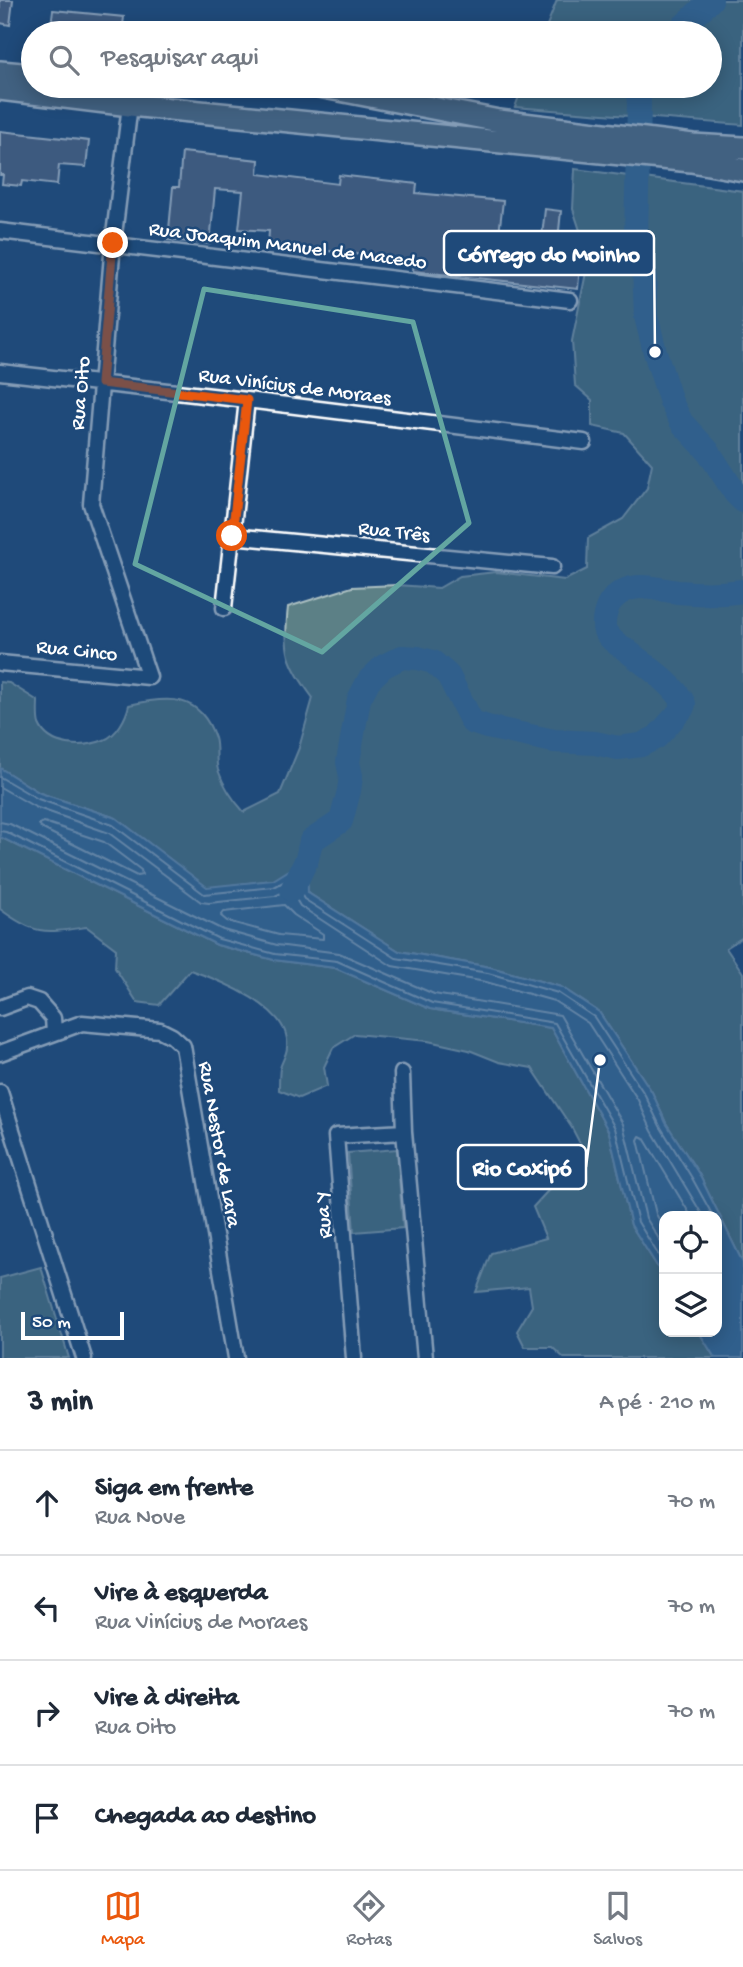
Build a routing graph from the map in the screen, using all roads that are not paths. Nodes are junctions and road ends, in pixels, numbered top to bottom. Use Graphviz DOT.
graph roads {
  1 [pos="0,72"];
  2 [pos="21,74"];
  3 [pos="0,89"];
  4 [pos="21,92"];
  5 [pos="73,98"];
  6 [pos="381,98"];
  7 [pos="130,105"];
  8 [pos="570,139"];
  9 [pos="743,148"];
  10 [pos="692,153"];
  11 [pos="743,170"];
  12 [pos="0,231"];
  13 [pos="113,243"];
  14 [pos="570,300"];
  15 [pos="0,372"];
  16 [pos="101,383"];
  17 [pos="247,400"];
  18 [pos="584,442"];
  19 [pos="232,536"];
  20 [pos="552,567"];
  21 [pos="224,608"];
  22 [pos="0,663"];
  23 [pos="149,677"];
  24 [pos="0,1008"];
  25 [pos="54,1033"];
  26 [pos="0,1053"];
  27 [pos="402,1073"];
  28 [pos="0,1092"];
  29 [pos="404,1132"];
  30 [pos="84,1358"];
  31 [pos="236,1358"];
  32 [pos="354,1358"];
  33 [pos="425,1358"];
  1 -- 2 [label="main road"];
  3 -- 4 [label="main road"];
  5 -- 7 [label="main road"];
  6 -- 8 [label="main road"];
  7 -- 8 [label="main road"];
  7 -- 13 [label="street, Rua Oito"];
  8 -- 10 [label="main road"];
  9 -- 10 [label="main road"];
  10 -- 11 [label="main road"];
  12 -- 13 [label="street, Rua Joaquim Manuel de Macedo"];
  13 -- 14 [label="street, Rua Joaquim Manuel de Macedo"];
  13 -- 16 [label="street, Rua Oito"];
  15 -- 16 [label="street, Rua Vinícius de Moraes"];
  16 -- 17 [label="street, Rua Vinícius de Moraes"];
  16 -- 23 [label="street, Rua Oito"];
  17 -- 18 [label="street, Rua Vinícius de Moraes"];
  17 -- 19 [label="street"];
  19 -- 20 [label="street, Rua Três"];
  19 -- 21 [label="street"];
  22 -- 23 [label="street, Rua Cinco"];
  24 -- 25 [label="street"];
  25 -- 26 [label="street, Rua Nestor de Lara"];
  25 -- 31 [label="street, Rua Nestor de Lara"];
  27 -- 29 [label="street"];
  28 -- 30 [label="street"];
  29 -- 32 [label="street, Rua Y"];
  29 -- 33 [label="street"];
}
